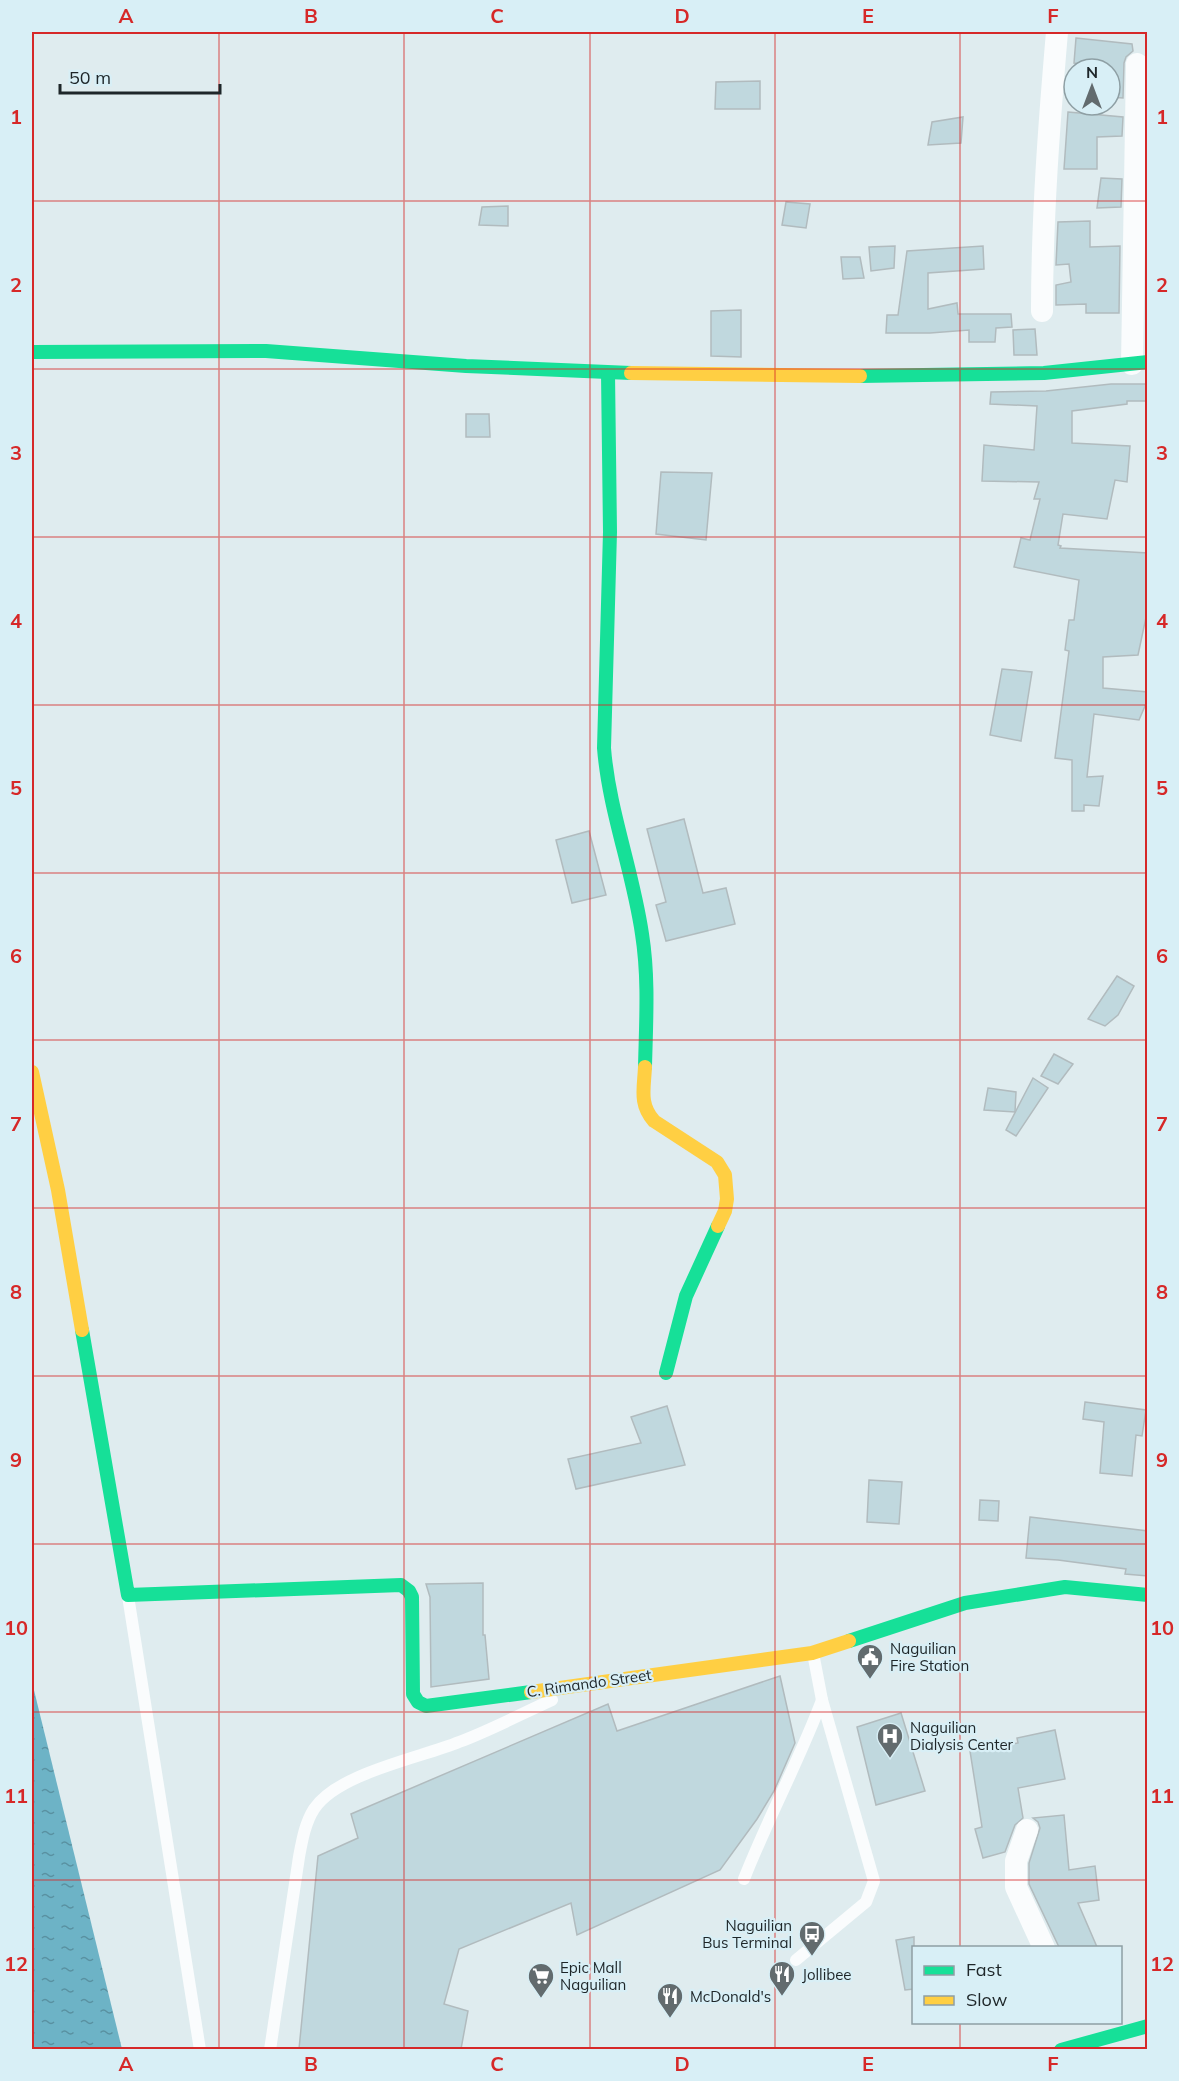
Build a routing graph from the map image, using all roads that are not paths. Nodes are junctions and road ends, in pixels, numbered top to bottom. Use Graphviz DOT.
graph roads {
  1 [pos="1057,32"];
  2 [pos="1137,64"];
  3 [pos="1042,311"];
  4 [pos="32,352"];
  5 [pos="1140,363"];
  6 [pos="608,373"];
  7 [pos="32,1072"];
  8 [pos="666,1373"];
  9 [pos="128,1594"];
  10 [pos="1148,1595"];
  11 [pos="813,1653"];
  12 [pos="589,1683"];
  13 [pos="822,1700"];
  14 [pos="1027,1830"];
  15 [pos="744,1879"];
  16 [pos="1044,1946"];
  17 [pos="796,1960"];
  18 [pos="1148,2026"];
  19 [pos="1081,2032"];
  20 [pos="200,2049"];
  21 [pos="270,2049"];
  22 [pos="1061,2049"];
  1 -- 3 [label="street"];
  2 -- 5 [label="street"];
  4 -- 6 [label="main road"];
  5 -- 6 [label="main road"];
  6 -- 8 [label="main road"];
  7 -- 9 [label="main road"];
  9 -- 12 [label="main road, C. Rimando Street"];
  9 -- 20 [label="lane"];
  10 -- 11 [label="main road, C. Rimando Street"];
  11 -- 12 [label="main road, C. Rimando Street"];
  11 -- 13 [label="lane"];
  12 -- 21 [label="lane"];
  13 -- 15 [label="lane"];
  13 -- 17 [label="lane"];
  14 -- 16 [label="street"];
  18 -- 19 [label="main road"];
  19 -- 22 [label="main road"];
}
